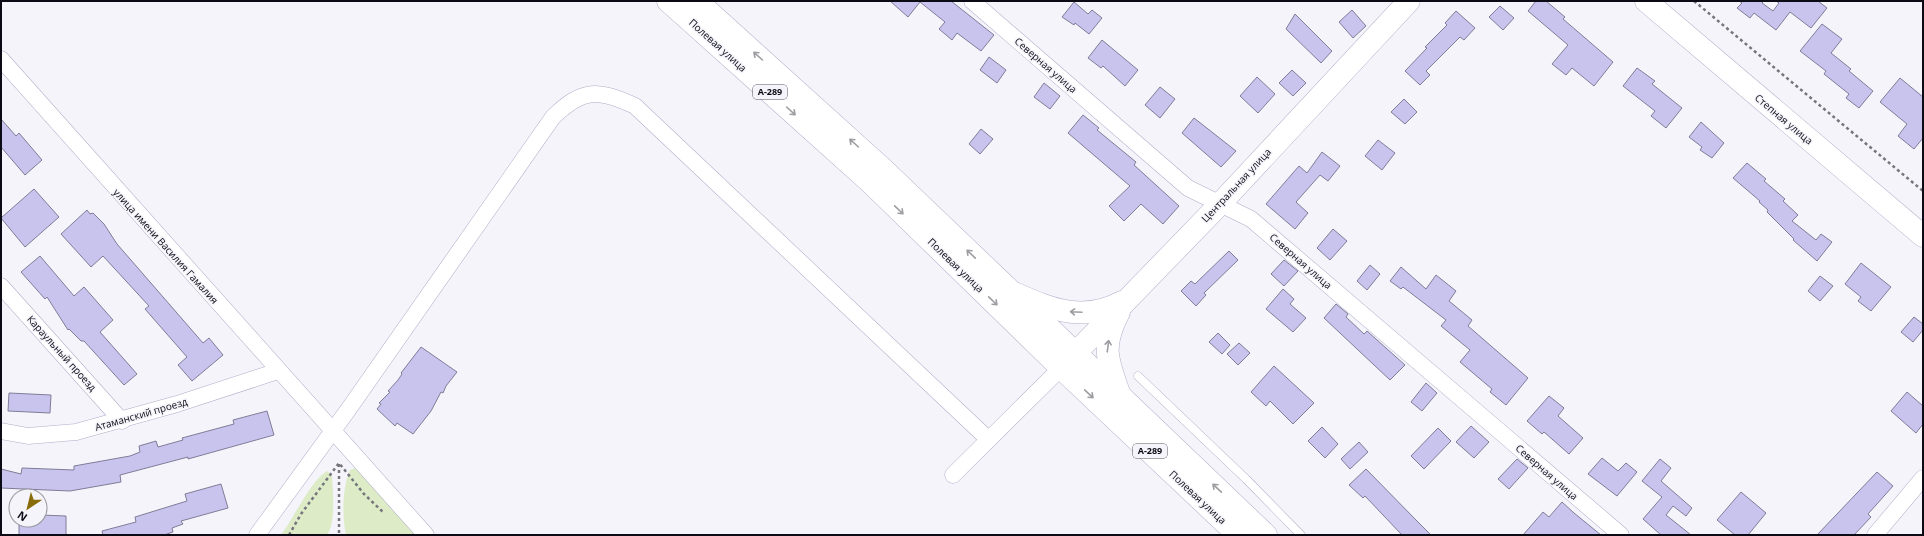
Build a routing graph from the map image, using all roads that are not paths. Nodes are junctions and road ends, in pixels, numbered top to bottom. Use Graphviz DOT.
graph roads {
  1 [pos="668,1"];
  2 [pos="697,1"];
  3 [pos="972,1"];
  4 [pos="1409,1"];
  5 [pos="1646,1"];
  6 [pos="1,59"];
  7 [pos="1219,204"];
  8 [pos="1923,236"];
  9 [pos="1,286"];
  10 [pos="1009,291"];
  11 [pos="1126,299"];
  12 [pos="1068,360"];
  13 [pos="278,371"];
  14 [pos="1138,376"];
  15 [pos="1120,396"];
  16 [pos="122,421"];
  17 [pos="1,431"];
  18 [pos="335,435"];
  19 [pos="988,439"];
  20 [pos="953,474"];
  21 [pos="1923,478"];
  22 [pos="257,535"];
  23 [pos="426,535"];
  24 [pos="1238,535"];
  25 [pos="1266,535"];
  26 [pos="1301,535"];
  27 [pos="1621,535"];
  28 [pos="1875,535"];
  1 -- 12 [label="main road, Полевая улица / А-289, one-way"];
  10 -- 2 [label="main road, Полевая улица / А-289, one-way"];
  3 -- 7 [label="street, Северная улица"];
  4 -- 7 [label="main road, Центральная улица"];
  5 -- 8 [label="main road, Степная улица"];
  6 -- 13 [label="street, улица имени Василия Гамалия"];
  7 -- 11 [label="main road, Центральная улица"];
  7 -- 27 [label="street, Северная улица"];
  9 -- 16 [label="street, Караульный проезд"];
  11 -- 10 [label="main road, А-289, one-way"];
  10 -- 12 [label="main road, Полевая улица / А-289"];
  11 -- 12 [label="main road, Центральная улица"];
  15 -- 11 [label="main road, А-289, one-way"];
  12 -- 15 [label="main road, Полевая улица / А-289"];
  12 -- 19 [label="street"];
  12 -- 24 [label="main road, Полевая улица / А-289, one-way"];
  13 -- 16 [label="street, Атаманский проезд"];
  13 -- 18 [label="street, улица имени Василия Гамалия"];
  14 -- 26 [label="lane"];
  25 -- 15 [label="main road, Полевая улица / А-289, one-way"];
  16 -- 17 [label="street, Атаманский проезд"];
  18 -- 19 [label="street"];
  18 -- 22 [label="street"];
  18 -- 23 [label="street, улица имени Василия Гамалия"];
  19 -- 20 [label="street"];
  21 -- 28 [label="street"];
}
